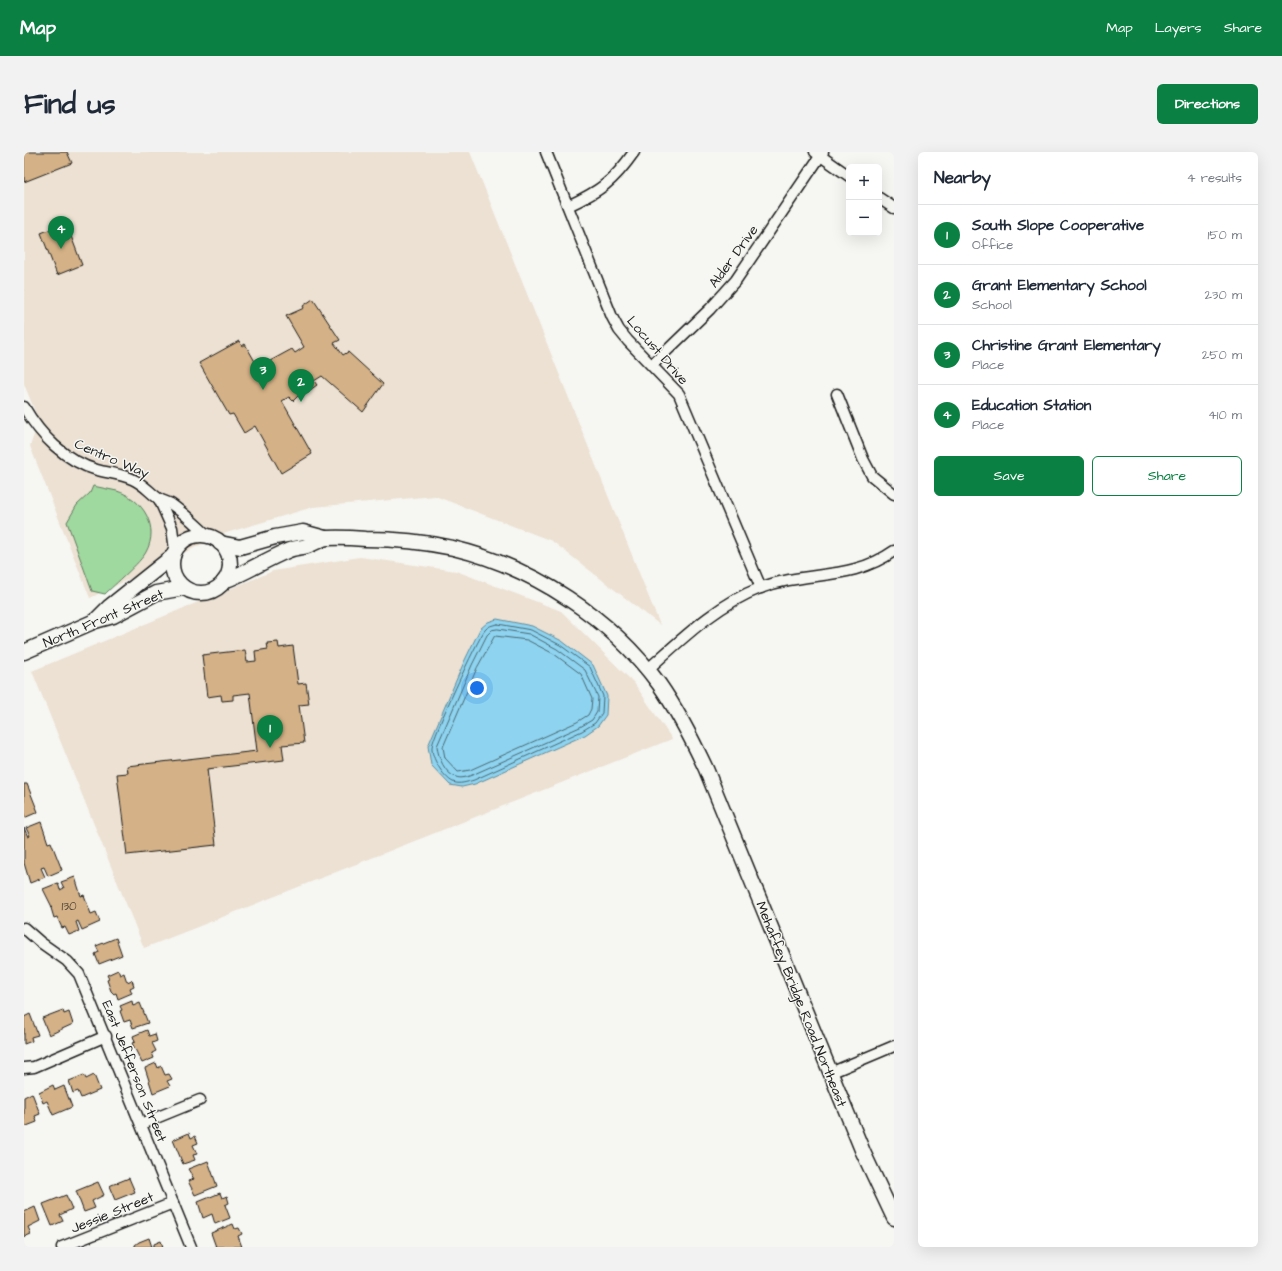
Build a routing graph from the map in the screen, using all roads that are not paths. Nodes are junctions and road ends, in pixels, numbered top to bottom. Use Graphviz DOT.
graph roads {
  1 [pos="546,152"];
  2 [pos="634,152"];
  3 [pos="819,153"];
  4 [pos="846,174"];
  5 [pos="882,200"];
  6 [pos="568,206"];
  7 [pos="894,208"];
  8 [pos="652,365"];
  9 [pos="837,394"];
  10 [pos="24,407"];
  11 [pos="894,494"];
  12 [pos="159,499"];
  13 [pos="208,536"];
  14 [pos="325,538"];
  15 [pos="220,543"];
  16 [pos="894,551"];
  17 [pos="174,553"];
  18 [pos="224,582"];
  19 [pos="184,588"];
  20 [pos="761,588"];
  21 [pos="95,621"];
  22 [pos="24,652"];
  23 [pos="647,670"];
  24 [pos="24,928"];
  25 [pos="106,1036"];
  26 [pos="894,1046"];
  27 [pos="24,1068"];
  28 [pos="830,1073"];
  29 [pos="200,1100"];
  30 [pos="141,1124"];
  31 [pos="173,1203"];
  32 [pos="894,1218"];
  33 [pos="62,1247"];
  34 [pos="191,1247"];
  1 -- 6 [label="street, Locust Drive"];
  2 -- 6 [label="street"];
  3 -- 4 [label="street"];
  3 -- 8 [label="street, Alder Drive"];
  5 -- 7 [label="street"];
  6 -- 8 [label="street, Locust Drive"];
  8 -- 20 [label="street, Locust Drive"];
  9 -- 11 [label="street"];
  10 -- 12 [label="street, Centro Way"];
  12 -- 13 [label="street, Centro Way"];
  12 -- 17 [label="street, Centro Way"];
  13 -- 15 [label="main road"];
  13 -- 17 [label="main road"];
  14 -- 15 [label="main road"];
  14 -- 18 [label="main road"];
  14 -- 23 [label="main road"];
  15 -- 18 [label="main road"];
  16 -- 20 [label="street"];
  17 -- 19 [label="main road"];
  17 -- 21 [label="main road"];
  18 -- 19 [label="main road"];
  19 -- 21 [label="main road, North Front Street"];
  20 -- 23 [label="street"];
  21 -- 22 [label="main road, North Front Street"];
  23 -- 28 [label="main road, Mehaffey Bridge Road Northeast"];
  24 -- 25 [label="street, East Jefferson Street"];
  25 -- 27 [label="street"];
  25 -- 30 [label="street, East Jefferson Street"];
  26 -- 28 [label="street"];
  28 -- 32 [label="main road, Mehaffey Bridge Road Northeast"];
  29 -- 30 [label="street"];
  30 -- 31 [label="street, East Jefferson Street"];
  31 -- 33 [label="street, Jessie Street"];
  31 -- 34 [label="street, East Jefferson Street"];
}
